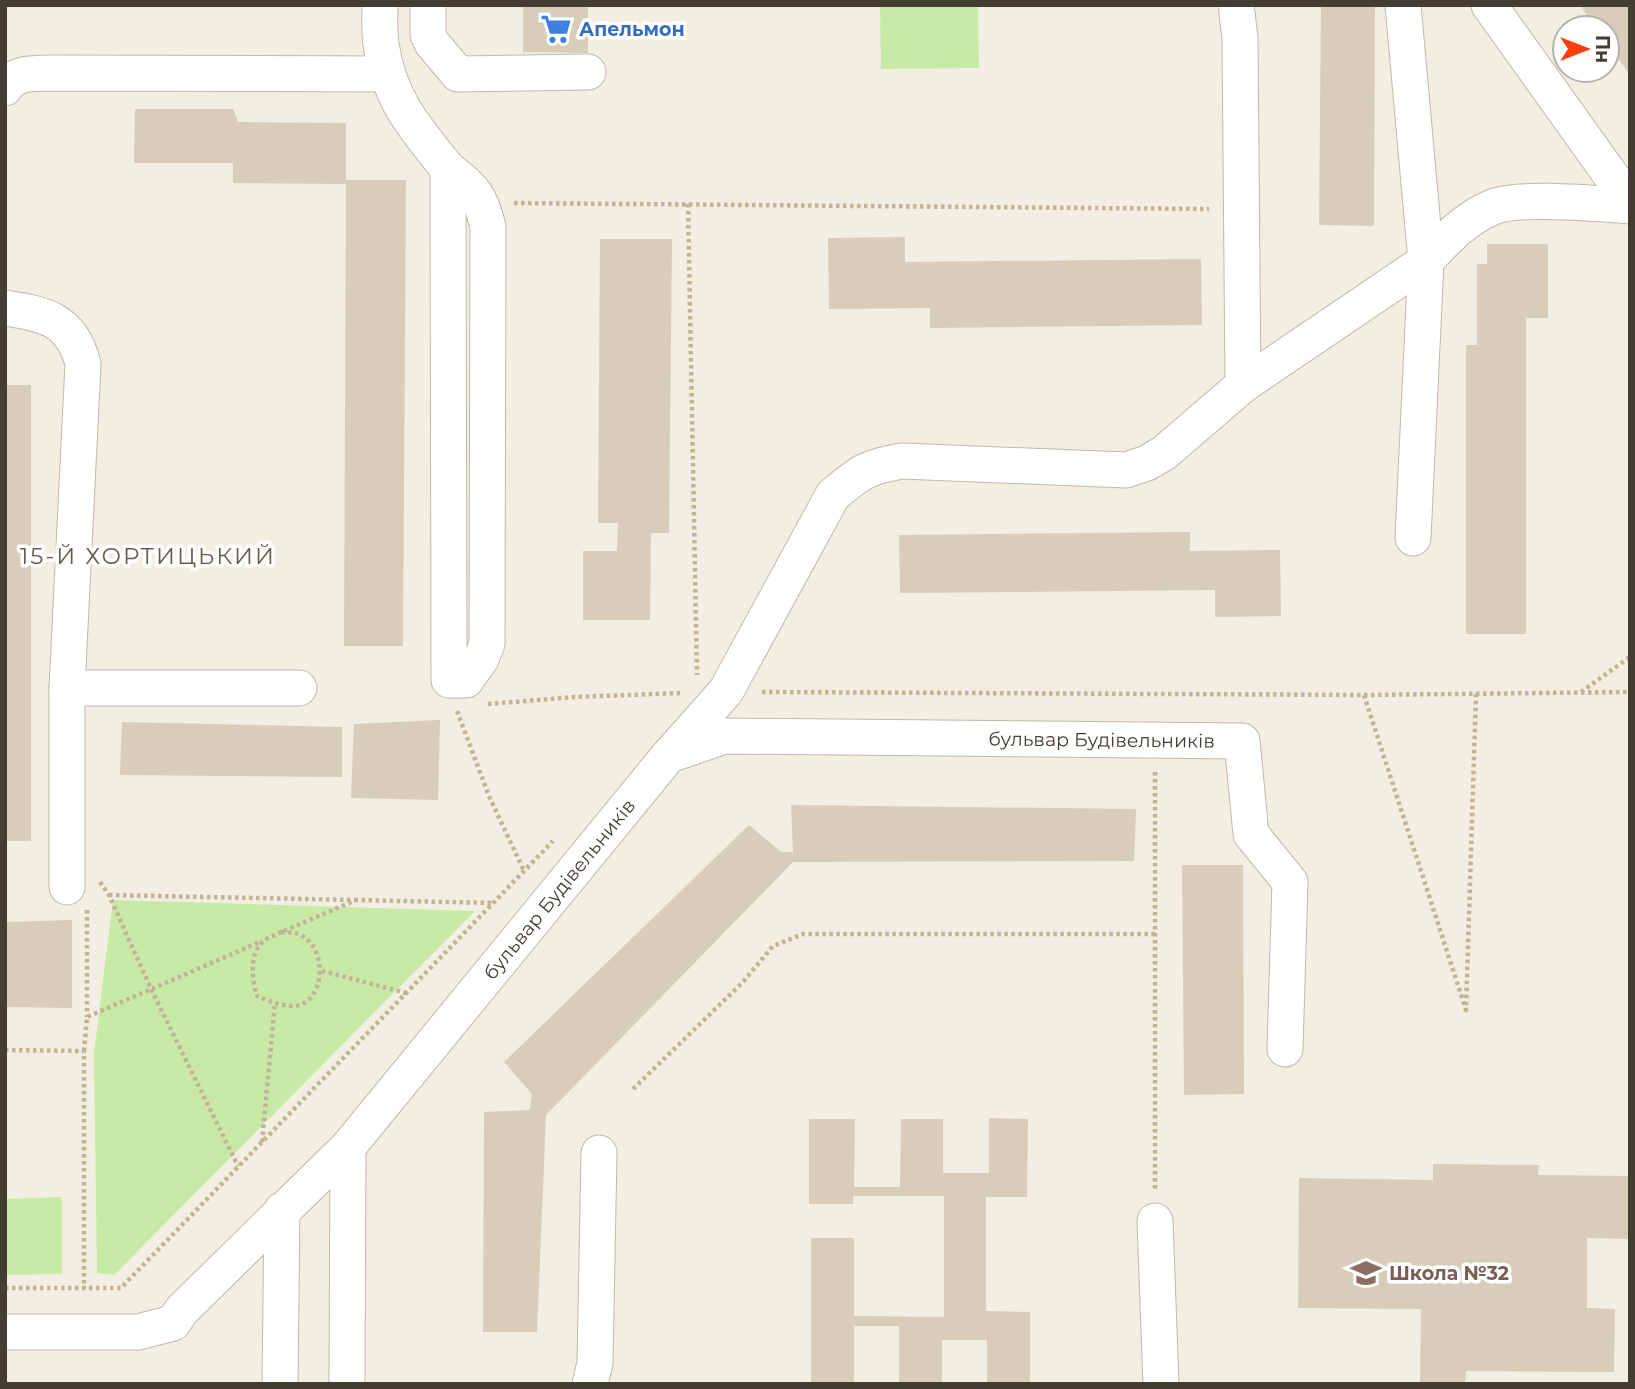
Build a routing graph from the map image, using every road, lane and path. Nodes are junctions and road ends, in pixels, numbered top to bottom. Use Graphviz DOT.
graph roads {
  1 [pos="380,5"];
  2 [pos="428,5"];
  3 [pos="450,5"];
  4 [pos="1236,5"];
  5 [pos="1403,5"];
  6 [pos="1489,5"];
  7 [pos="432,43"];
  8 [pos="588,72"];
  9 [pos="387,74"];
  10 [pos="6,83"];
  11 [pos="448,169"];
  12 [pos="482,202"];
  13 [pos="688,204"];
  14 [pos="1630,204"];
  15 [pos="1242,209"];
  16 [pos="1426,261"];
  17 [pos="5,308"];
  18 [pos="1243,385"];
  19 [pos="1413,538"];
  20 [pos="1630,657"];
  21 [pos="67,688"];
  22 [pos="299,688"];
  23 [pos="712,692"];
  24 [pos="1580,692"];
  25 [pos="1630,692"];
  26 [pos="1476,694"];
  27 [pos="1364,695"];
  28 [pos="482,705"];
  29 [pos="469,706"];
  30 [pos="1155,740"];
  31 [pos="669,755"];
  32 [pos="553,841"];
  33 [pos="524,871"];
  34 [pos="83,889"];
  35 [pos="109,895"];
  36 [pos="356,900"];
  37 [pos="494,903"];
  38 [pos="281,932"];
  39 [pos="1155,934"];
  40 [pos="263,941"];
  41 [pos="322,971"];
  42 [pos="151,989"];
  43 [pos="406,993"];
  44 [pos="275,1003"];
  45 [pos="87,1017"];
  46 [pos="1285,1049"];
  47 [pos="5,1050"];
  48 [pos="84,1051"];
  49 [pos="634,1090"];
  50 [pos="262,1142"];
  51 [pos="348,1147"];
  52 [pos="599,1153"];
  53 [pos="239,1167"];
  54 [pos="282,1210"];
  55 [pos="1156,1221"];
  56 [pos="5,1288"];
  57 [pos="84,1288"];
  58 [pos="5,1332"];
  59 [pos="280,1384"];
  60 [pos="346,1384"];
  61 [pos="590,1384"];
  62 [pos="1161,1384"];
  1 -- 9 [label="street"];
  2 -- 7 [label="street"];
  3 -- 7 [label="street"];
  4 -- 15 [label="street"];
  5 -- 16 [label="street"];
  6 -- 14 [label="street"];
  7 -- 8 [label="street"];
  9 -- 10 [label="street"];
  9 -- 11 [label="street"];
  11 -- 12 [label="street"];
  11 -- 12 [label="street"];
  12 -- 13 [label="path"];
  13 -- 15 [label="path"];
  13 -- 23 [label="path"];
  14 -- 16 [label="street"];
  15 -- 18 [label="street"];
  16 -- 18 [label="street"];
  16 -- 19 [label="street"];
  17 -- 21 [label="street"];
  18 -- 23 [label="street"];
  20 -- 24 [label="path"];
  21 -- 22 [label="street"];
  21 -- 34 [label="street"];
  23 -- 27 [label="path"];
  23 -- 28 [label="path"];
  23 -- 31 [label="street"];
  24 -- 25 [label="path"];
  24 -- 26 [label="path"];
  26 -- 27 [label="path"];
  26 -- 27 [label="path"];
  29 -- 33 [label="path"];
  30 -- 31 [label="street, бульвар Будівельників"];
  30 -- 39 [label="path"];
  30 -- 46 [label="street, бульвар Будівельників"];
  31 -- 51 [label="street, бульвар Будівельників"];
  32 -- 33 [label="path"];
  33 -- 37 [label="path"];
  34 -- 35 [label="path"];
  34 -- 45 [label="path"];
  35 -- 36 [label="path"];
  35 -- 42 [label="path"];
  36 -- 37 [label="path"];
  36 -- 38 [label="path"];
  37 -- 43 [label="path"];
  38 -- 40 [label="path"];
  38 -- 41 [label="path"];
  39 -- 49 [label="path"];
  39 -- 55 [label="path"];
  40 -- 42 [label="path"];
  40 -- 44 [label="path"];
  41 -- 43 [label="path"];
  41 -- 44 [label="path"];
  42 -- 45 [label="path"];
  42 -- 53 [label="path"];
  43 -- 50 [label="path"];
  44 -- 50 [label="path"];
  45 -- 48 [label="path"];
  47 -- 48 [label="path"];
  48 -- 57 [label="path"];
  50 -- 53 [label="path"];
  51 -- 54 [label="street, бульвар Будівельників"];
  51 -- 60 [label="street"];
  52 -- 61 [label="street"];
  53 -- 57 [label="path"];
  54 -- 58 [label="street, бульвар Будівельників"];
  54 -- 59 [label="street"];
  55 -- 62 [label="street"];
  56 -- 57 [label="path"];
}
